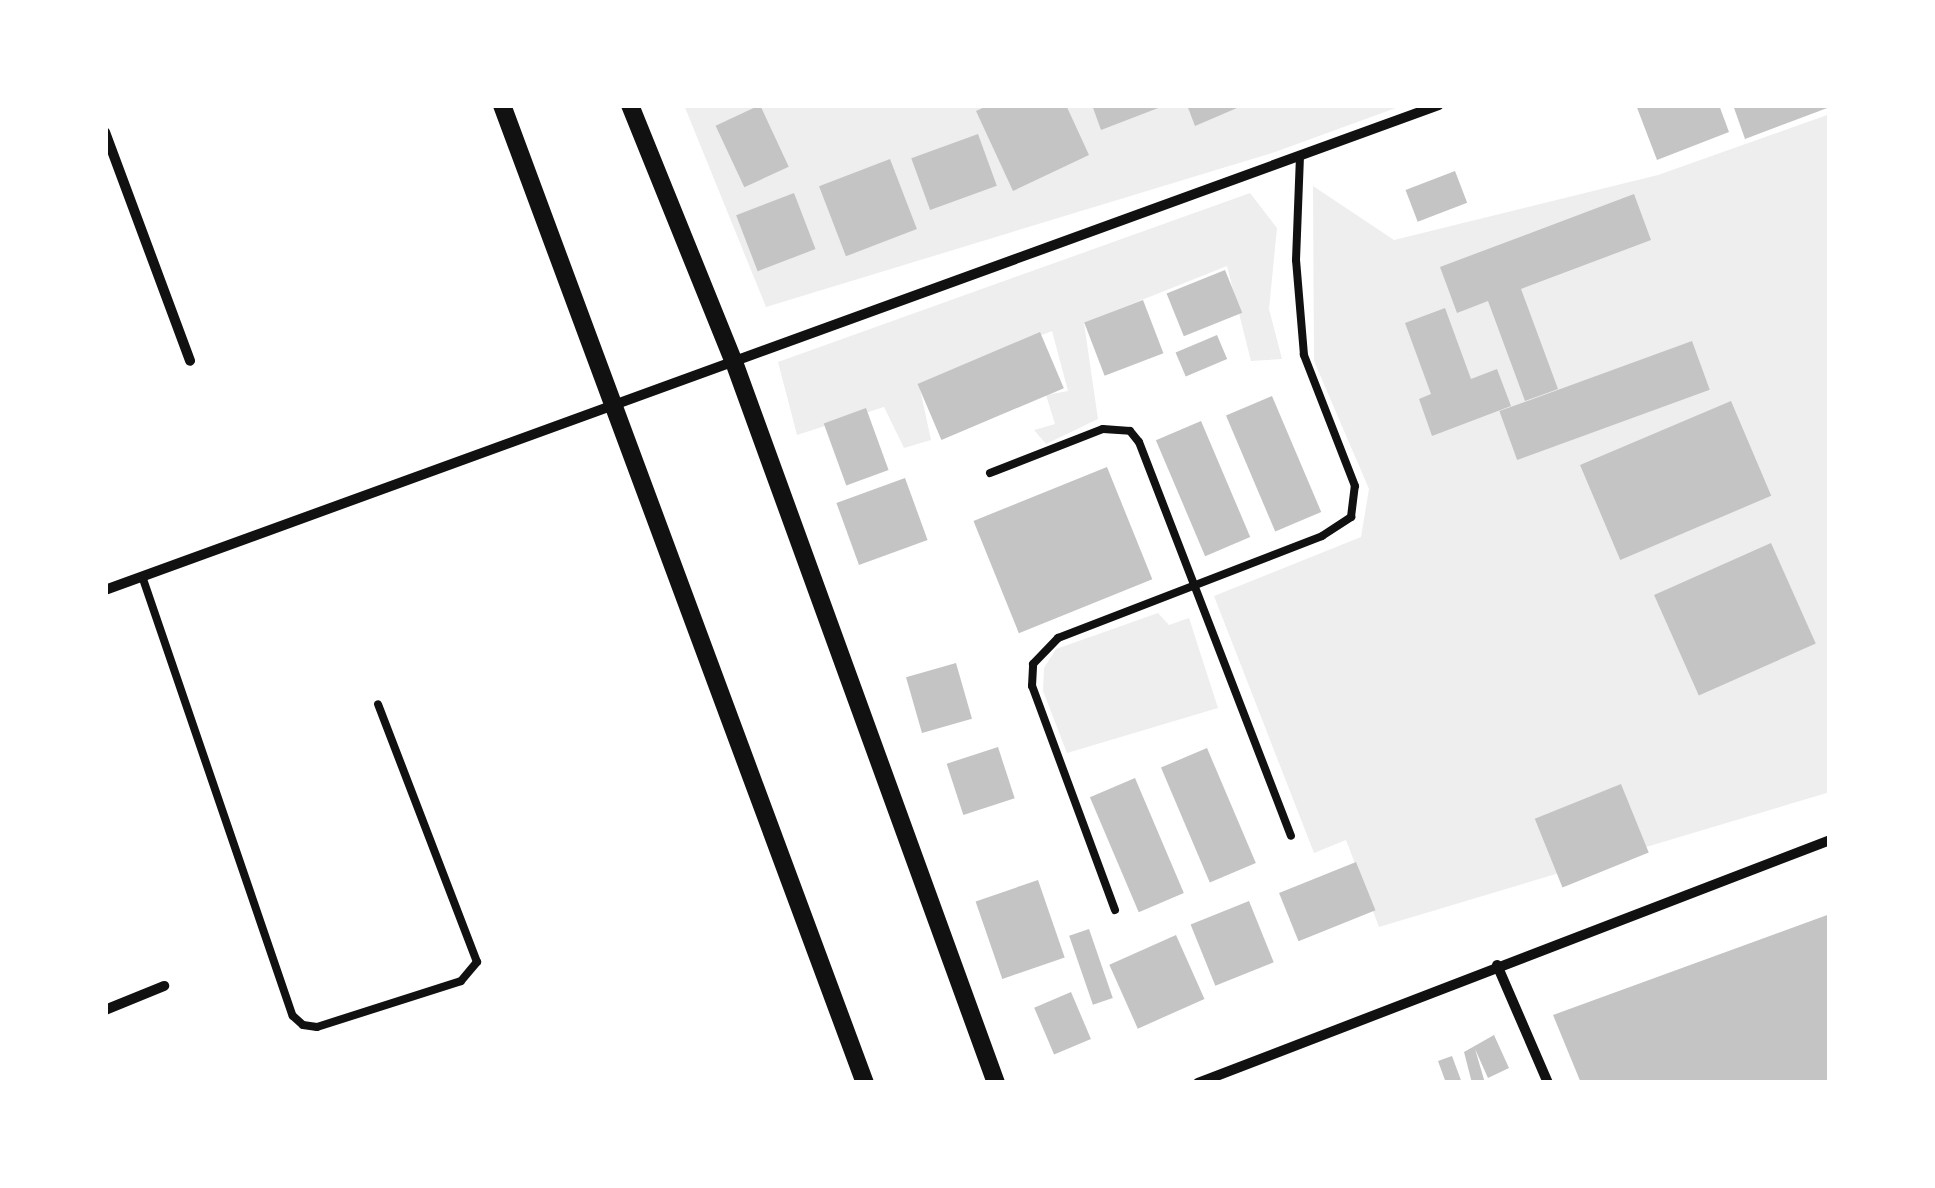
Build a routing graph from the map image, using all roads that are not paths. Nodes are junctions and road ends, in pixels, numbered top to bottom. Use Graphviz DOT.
graph roads {
  1 [pos="502,105"];
  2 [pos="630,105"];
  3 [pos="1439,105"];
  4 [pos="105,132"];
  5 [pos="1300,156"];
  6 [pos="190,361"];
  7 [pos="734,362"];
  8 [pos="612,405"];
  9 [pos="990,473"];
  10 [pos="142,576"];
  11 [pos="1192,586"];
  12 [pos="105,590"];
  13 [pos="378,704"];
  14 [pos="1292,836"];
  15 [pos="1830,840"];
  16 [pos="1115,910"];
  17 [pos="1497,965"];
  18 [pos="164,986"];
  19 [pos="105,1010"];
  20 [pos="865,1083"];
  21 [pos="996,1083"];
  22 [pos="1198,1083"];
  23 [pos="1548,1083"];
  1 -- 8 [label="street"];
  2 -- 7 [label="street"];
  3 -- 5 [label="street"];
  4 -- 6 [label="street"];
  5 -- 7 [label="street"];
  5 -- 11 [label="lane"];
  7 -- 8 [label="street"];
  7 -- 21 [label="street"];
  8 -- 10 [label="street"];
  8 -- 20 [label="street"];
  9 -- 11 [label="lane"];
  10 -- 12 [label="street"];
  10 -- 13 [label="lane"];
  11 -- 14 [label="lane"];
  11 -- 16 [label="lane"];
  15 -- 17 [label="street"];
  17 -- 22 [label="street"];
  17 -- 23 [label="street"];
  18 -- 19 [label="street"];
}
